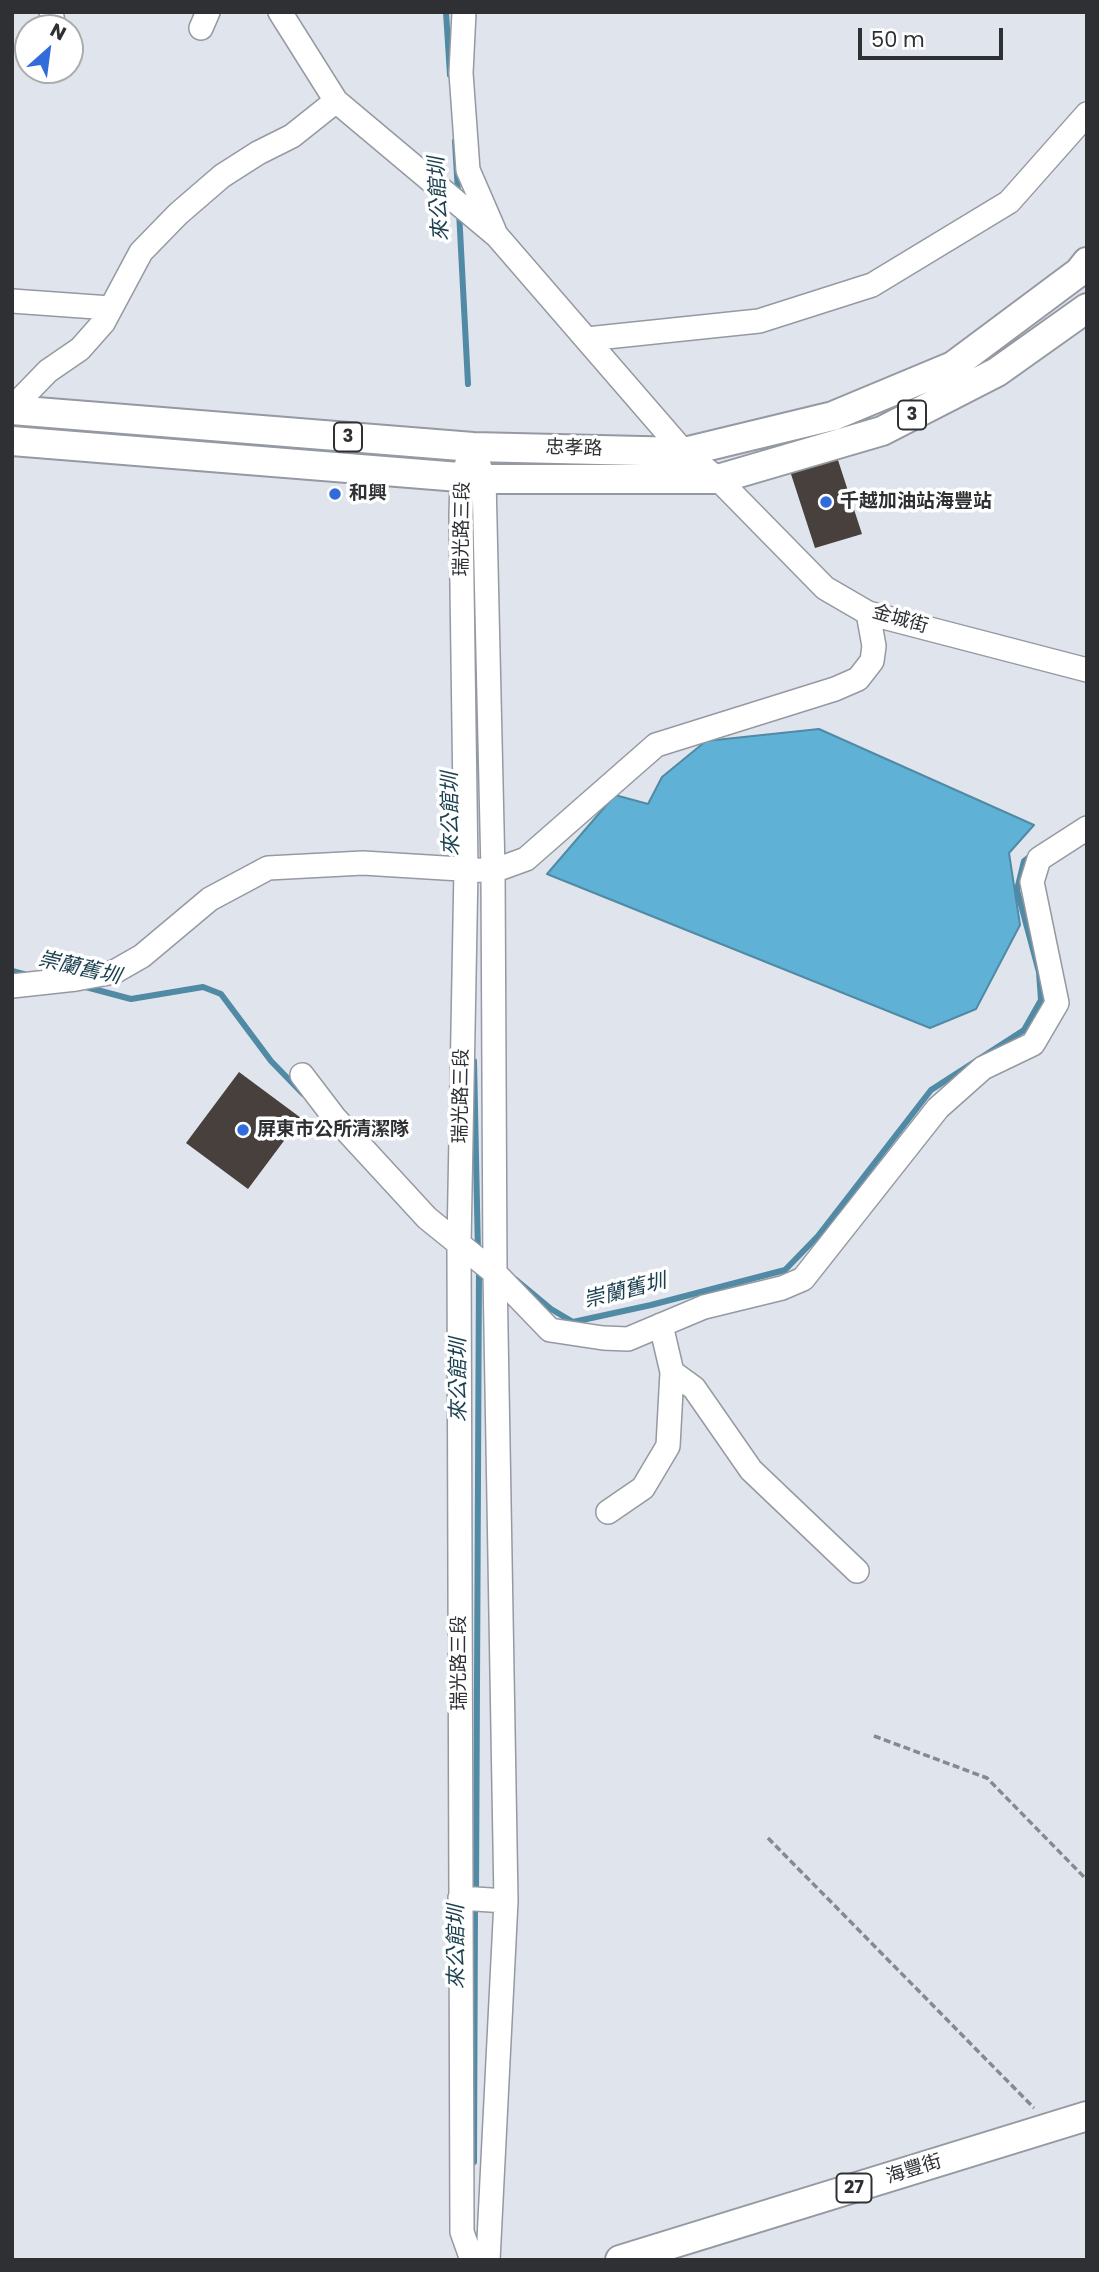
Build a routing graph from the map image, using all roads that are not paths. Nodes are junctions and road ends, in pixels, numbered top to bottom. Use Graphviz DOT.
graph roads {
  1 [pos="280,12"];
  2 [pos="464,12"];
  3 [pos="336,101"];
  4 [pos="1087,114"];
  5 [pos="497,236"];
  6 [pos="1087,262"];
  7 [pos="12,301"];
  8 [pos="110,308"];
  9 [pos="1087,309"];
  10 [pos="587,340"];
  11 [pos="12,409"];
  12 [pos="12,441"];
  13 [pos="472,447"];
  14 [pos="684,452"];
  15 [pos="473,478"];
  16 [pos="718,479"];
  17 [pos="867,613"];
  18 [pos="1087,670"];
  19 [pos="1087,828"];
  20 [pos="466,869"];
  21 [pos="493,871"];
  22 [pos="12,986"];
  23 [pos="302,1075"];
  24 [pos="459,1244"];
  25 [pos="495,1273"];
  26 [pos="661,1325"];
  27 [pos="672,1372"];
  28 [pos="608,1512"];
  29 [pos="857,1570"];
  30 [pos="460,1898"];
  31 [pos="506,1900"];
  32 [pos="1087,2116"];
  33 [pos="472,2260"];
  34 [pos="488,2260"];
  35 [pos="620,2260"];
  1 -- 3 [label="street"];
  2 -- 5 [label="street"];
  3 -- 5 [label="street"];
  3 -- 8 [label="street"];
  4 -- 10 [label="street"];
  5 -- 10 [label="street, 金城街"];
  6 -- 14 [label="main road, 忠孝路 / 3"];
  7 -- 8 [label="street"];
  8 -- 11 [label="street"];
  9 -- 16 [label="main road, 忠孝路 / 3"];
  10 -- 14 [label="street, 金城街"];
  11 -- 13 [label="main road, 忠孝路 / 3"];
  12 -- 15 [label="main road, 忠孝路 / 3"];
  13 -- 14 [label="main road, 忠孝路 / 3"];
  13 -- 15 [label="street, 瑞光路三段"];
  14 -- 16 [label="street, 金城街"];
  15 -- 16 [label="main road, 忠孝路 / 3"];
  15 -- 20 [label="street, 瑞光路三段"];
  15 -- 21 [label="street, 瑞光路三段"];
  16 -- 17 [label="street, 金城街"];
  17 -- 18 [label="street, 金城街"];
  17 -- 21 [label="street"];
  19 -- 26 [label="street"];
  20 -- 21 [label="street"];
  20 -- 22 [label="street"];
  20 -- 24 [label="street, 瑞光路三段"];
  21 -- 25 [label="street, 瑞光路三段"];
  23 -- 24 [label="street"];
  24 -- 25 [label="street"];
  24 -- 30 [label="street, 瑞光路三段"];
  25 -- 26 [label="street"];
  25 -- 31 [label="street, 瑞光路三段"];
  26 -- 27 [label="street"];
  27 -- 28 [label="street"];
  27 -- 29 [label="street"];
  30 -- 31 [label="street"];
  30 -- 33 [label="street, 瑞光路三段"];
  31 -- 34 [label="street, 瑞光路三段"];
  32 -- 35 [label="main road, 海豐街 / 27"];
}
